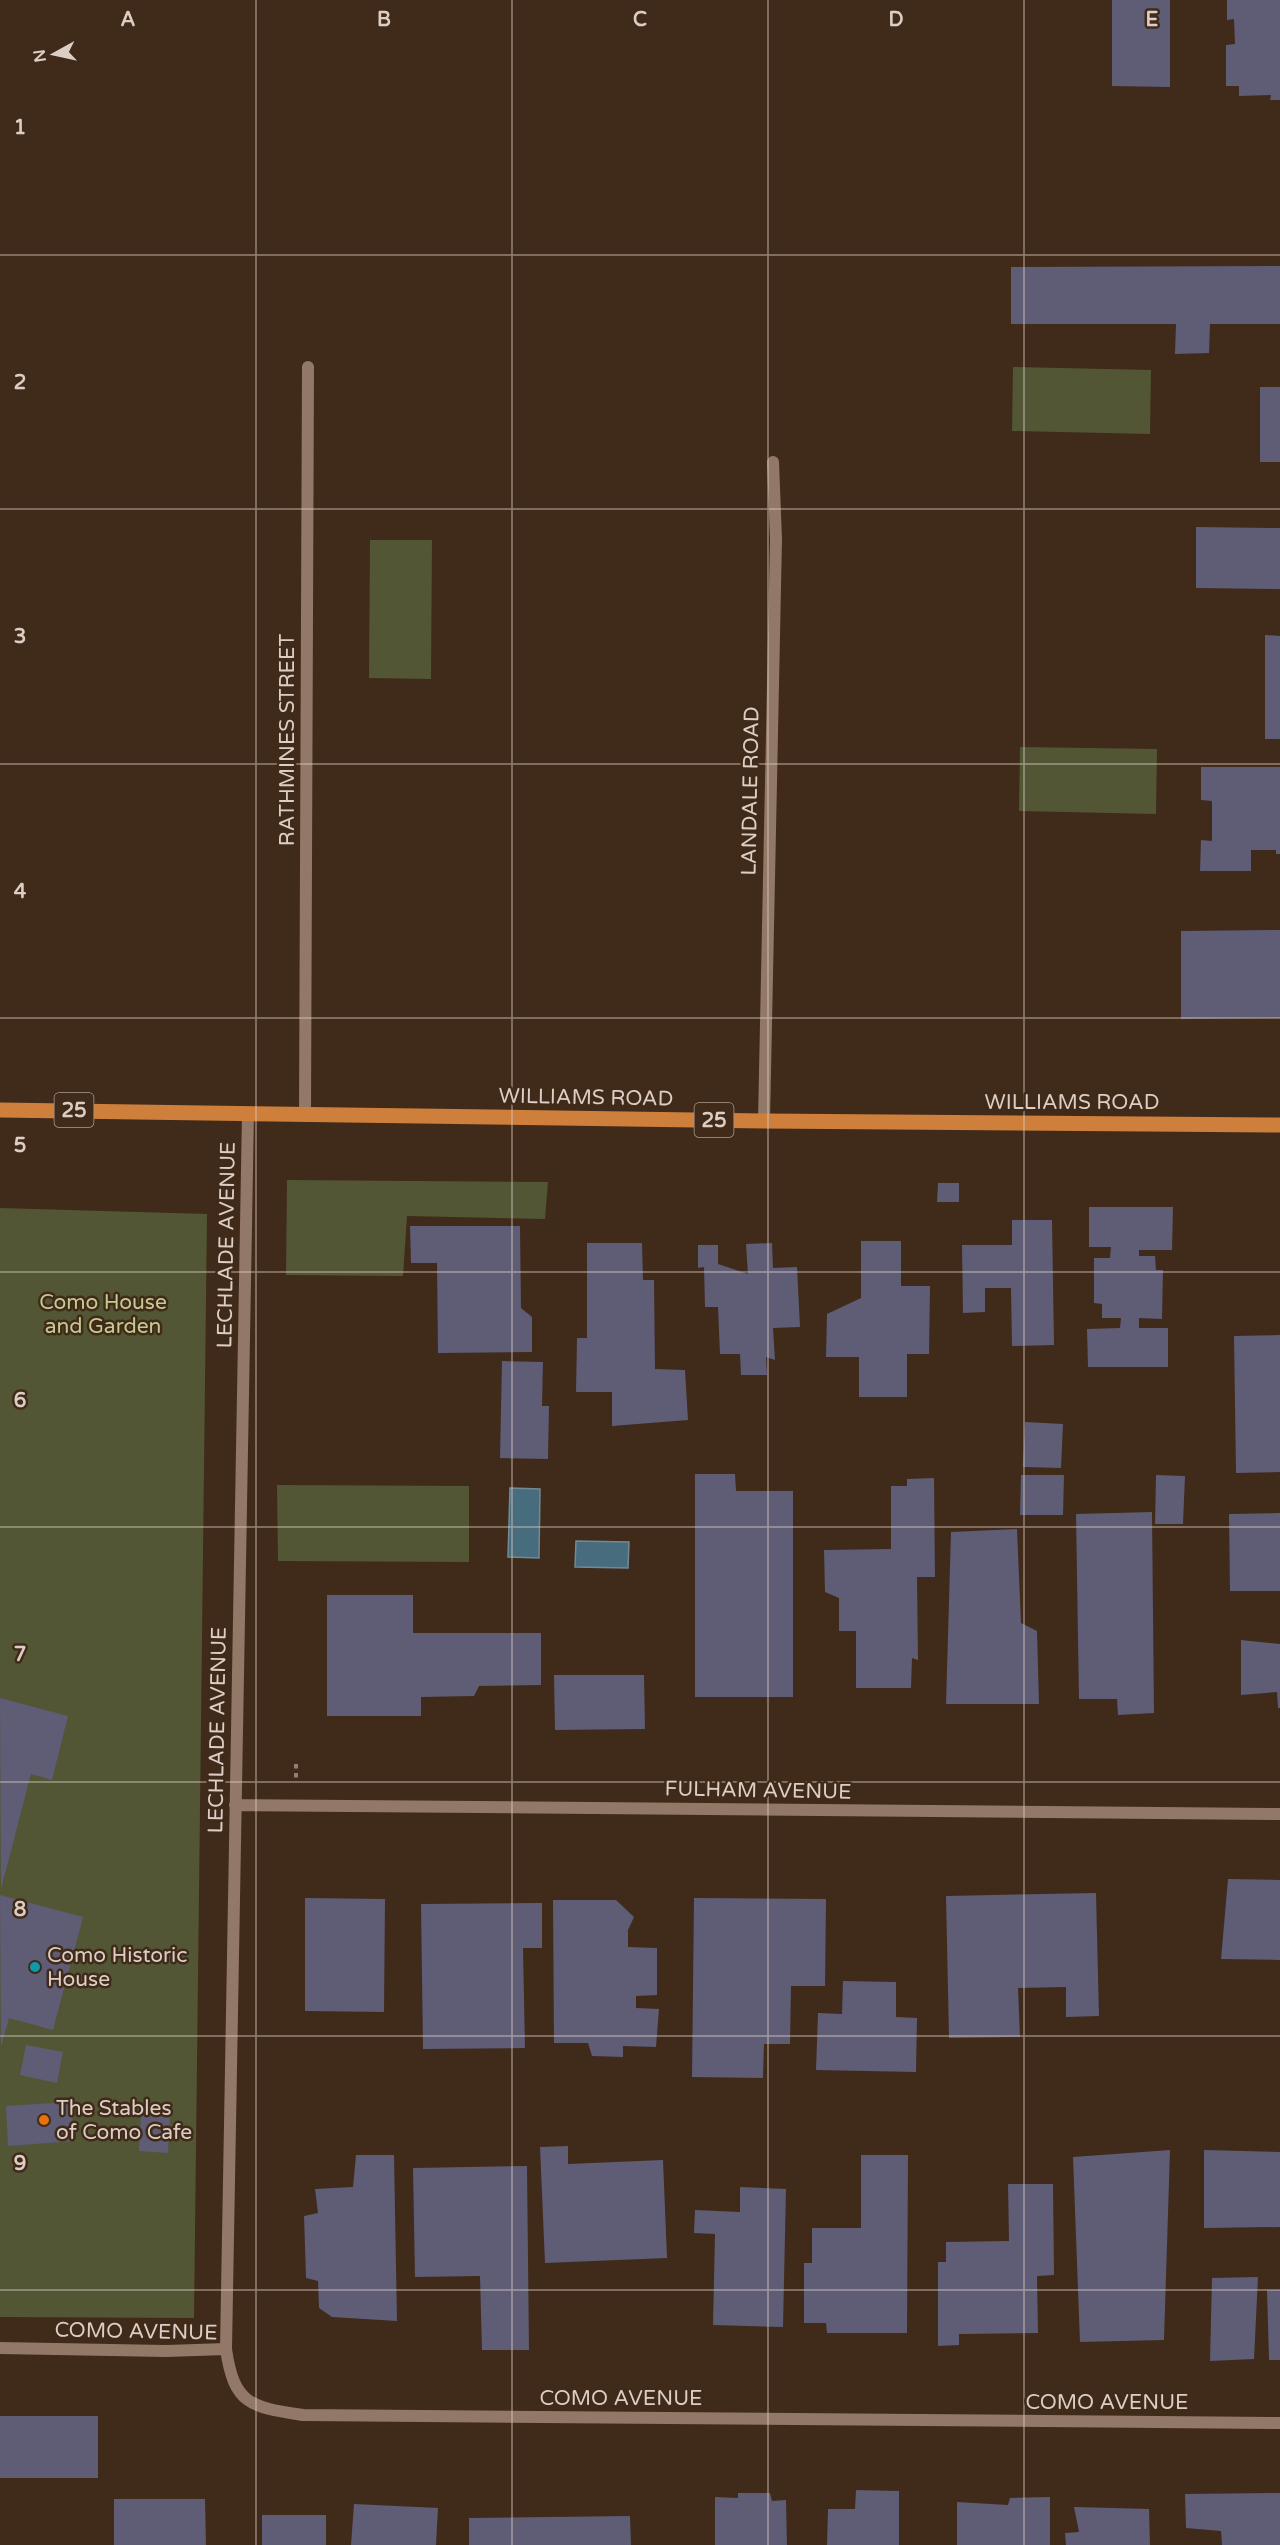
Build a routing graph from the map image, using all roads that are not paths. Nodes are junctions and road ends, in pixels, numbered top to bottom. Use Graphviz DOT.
graph roads {
  1 [pos="308,367"];
  2 [pos="773,462"];
  3 [pos="0,1110"];
  4 [pos="248,1113"];
  5 [pos="304,1113"];
  6 [pos="764,1121"];
  7 [pos="1280,1125"];
  8 [pos="235,1804"];
  9 [pos="1280,1814"];
  10 [pos="0,2348"];
  11 [pos="226,2349"];
  12 [pos="1280,2423"];
  1 -- 5 [label="street, RATHMINES STREET"];
  2 -- 6 [label="street, LANDALE ROAD"];
  3 -- 4 [label="main road, WILLIAMS ROAD / 25"];
  4 -- 5 [label="main road, WILLIAMS ROAD / 25"];
  4 -- 8 [label="street, LECHLADE AVENUE"];
  5 -- 6 [label="main road, WILLIAMS ROAD / 25"];
  6 -- 7 [label="main road, WILLIAMS ROAD / 25"];
  8 -- 9 [label="street, FULHAM AVENUE"];
  8 -- 11 [label="street, LECHLADE AVENUE"];
  10 -- 11 [label="street, COMO AVENUE"];
  11 -- 12 [label="street, COMO AVENUE"];
}
